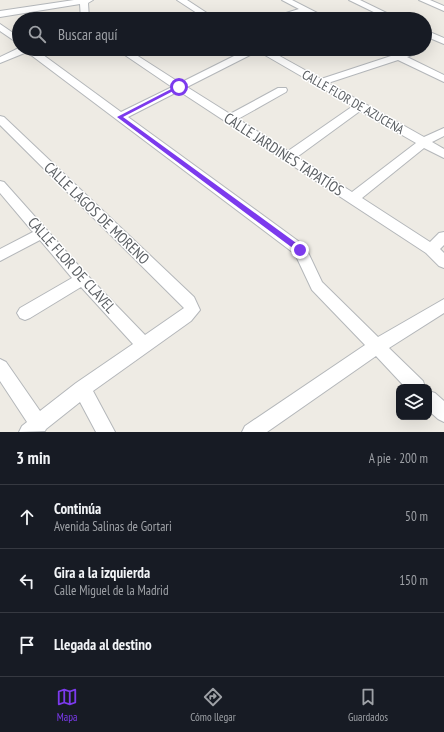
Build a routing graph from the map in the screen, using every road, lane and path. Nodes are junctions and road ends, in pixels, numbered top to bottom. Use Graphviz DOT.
graph roads {
  1 [pos="86,0"];
  2 [pos="181,0"];
  3 [pos="286,0"];
  4 [pos="353,0"];
  5 [pos="423,0"];
  6 [pos="39,4"];
  7 [pos="444,9"];
  8 [pos="306,10"];
  9 [pos="85,12"];
  10 [pos="201,12"];
  11 [pos="299,12"];
  12 [pos="310,12"];
  13 [pos="380,12"];
  14 [pos="0,14"];
  15 [pos="0,27"];
  16 [pos="12,36"];
  17 [pos="432,36"];
  18 [pos="444,41"];
  19 [pos="432,45"];
  20 [pos="12,55"];
  21 [pos="38,56"];
  22 [pos="131,56"];
  23 [pos="241,56"];
  24 [pos="274,56"];
  25 [pos="399,57"];
  26 [pos="0,60"];
  27 [pos="444,78"];
  28 [pos="320,83"];
  29 [pos="179,87"];
  30 [pos="282,90"];
  31 [pos="360,106"];
  32 [pos="119,117"];
  33 [pos="0,119"];
  34 [pos="230,119"];
  35 [pos="444,131"];
  36 [pos="424,142"];
  37 [pos="444,154"];
  38 [pos="288,157"];
  39 [pos="3,192"];
  40 [pos="352,199"];
  41 [pos="42,233"];
  42 [pos="444,237"];
  43 [pos="431,249"];
  44 [pos="0,255"];
  45 [pos="444,262"];
  46 [pos="82,279"];
  47 [pos="444,305"];
  48 [pos="25,313"];
  49 [pos="144,345"];
  50 [pos="376,347"];
  51 [pos="0,367"];
  52 [pos="414,384"];
  53 [pos="82,389"];
  54 [pos="432,402"];
  55 [pos="444,413"];
  56 [pos="34,428"];
  57 [pos="106,432"];
  58 [pos="251,432"];
  1 -- 6 [label="street"];
  1 -- 9 [label="street"];
  2 -- 10 [label="street"];
  3 -- 8 [label="street"];
  4 -- 13 [label="street"];
  5 -- 7 [label="street"];
  6 -- 14 [label="street"];
  8 -- 11 [label="street"];
  8 -- 12 [label="street"];
  15 -- 16 [label="street"];
  17 -- 18 [label="street"];
  18 -- 19 [label="street"];
  20 -- 26 [label="street"];
  21 -- 32 [label="street"];
  22 -- 29 [label="street, CALLE JARDINES TAPATÍOS"];
  23 -- 29 [label="street"];
  24 -- 28 [label="street, CALLE FLOR DE AZUCENA"];
  25 -- 27 [label="street"];
  25 -- 28 [label="street"];
  28 -- 31 [label="street, CALLE FLOR DE AZUCENA"];
  29 -- 32 [label="street"];
  29 -- 34 [label="street, CALLE JARDINES TAPATÍOS"];
  30 -- 34 [label="street"];
  31 -- 36 [label="street, CALLE FLOR DE AZUCENA"];
  31 -- 38 [label="street"];
  32 -- 50 [label="street"];
  33 -- 49 [label="street, CALLE LAGOS DE MORENO"];
  34 -- 38 [label="street, CALLE JARDINES TAPATÍOS"];
  35 -- 36 [label="street"];
  36 -- 37 [label="street, CALLE FLOR DE AZUCENA"];
  36 -- 40 [label="street"];
  38 -- 40 [label="street, CALLE JARDINES TAPATÍOS"];
  39 -- 41 [label="street, CALLE FLOR DE CLAVEL"];
  40 -- 43 [label="street, CALLE JARDINES TAPATÍOS"];
  41 -- 44 [label="street"];
  41 -- 46 [label="street, CALLE FLOR DE CLAVEL"];
  42 -- 43 [label="street"];
  43 -- 45 [label="street, CALLE JARDINES TAPATÍOS"];
  46 -- 48 [label="street"];
  46 -- 49 [label="street, CALLE FLOR DE CLAVEL"];
  47 -- 50 [label="street"];
  49 -- 53 [label="street"];
  50 -- 52 [label="street"];
  50 -- 58 [label="street"];
  51 -- 56 [label="street"];
  53 -- 56 [label="street"];
  53 -- 57 [label="street"];
  54 -- 55 [label="street"];
}
